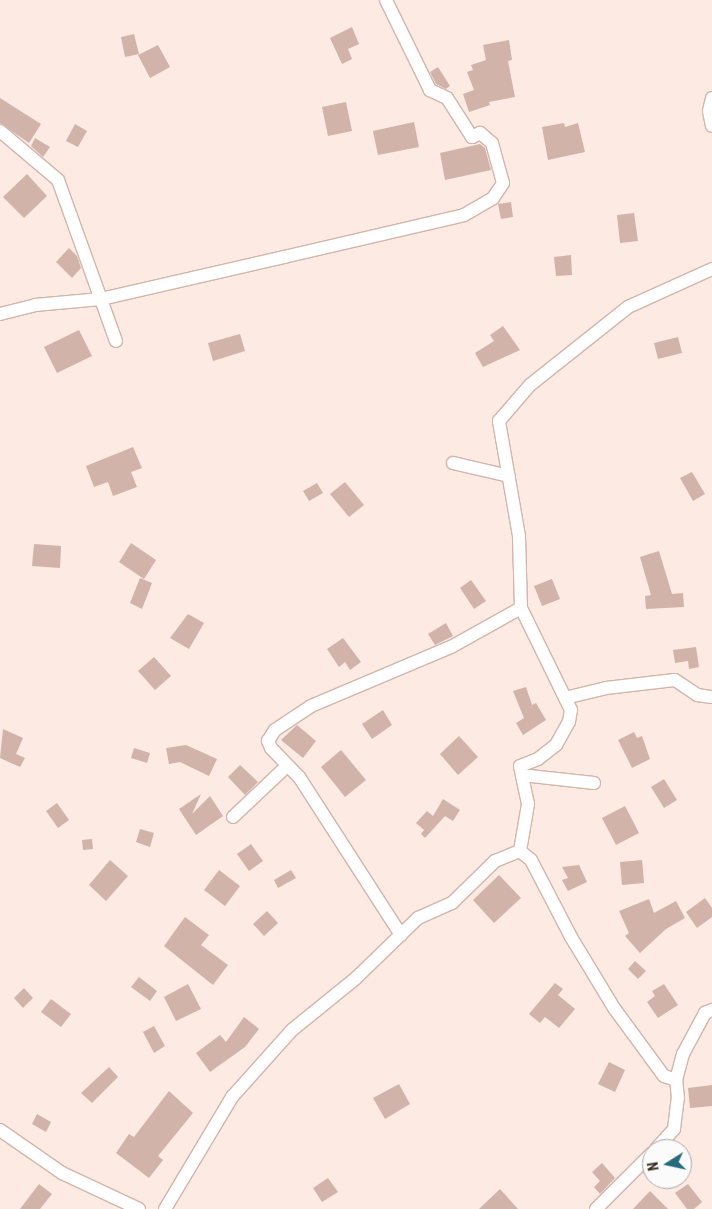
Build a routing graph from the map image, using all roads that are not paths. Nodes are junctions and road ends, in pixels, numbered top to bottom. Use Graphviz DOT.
graph roads {
  1 [pos="386,0"];
  2 [pos="712,98"];
  3 [pos="712,126"];
  4 [pos="0,131"];
  5 [pos="712,268"];
  6 [pos="101,299"];
  7 [pos="0,314"];
  8 [pos="116,341"];
  9 [pos="453,463"];
  10 [pos="509,476"];
  11 [pos="521,608"];
  12 [pos="712,697"];
  13 [pos="565,698"];
  14 [pos="287,766"];
  15 [pos="522,775"];
  16 [pos="594,783"];
  17 [pos="233,817"];
  18 [pos="520,851"];
  19 [pos="401,935"];
  20 [pos="712,1010"];
  21 [pos="676,1080"];
  22 [pos="0,1130"];
  23 [pos="665,1139"];
  24 [pos="642,1163"];
  25 [pos="138,1209"];
  26 [pos="165,1209"];
  27 [pos="596,1209"];
  1 -- 6 [label="street"];
  2 -- 3 [label="street"];
  4 -- 6 [label="street"];
  5 -- 10 [label="street"];
  6 -- 7 [label="street"];
  6 -- 8 [label="street"];
  9 -- 10 [label="street"];
  10 -- 11 [label="street"];
  11 -- 13 [label="street"];
  11 -- 14 [label="street"];
  12 -- 13 [label="street"];
  13 -- 15 [label="street"];
  14 -- 17 [label="street"];
  14 -- 19 [label="street"];
  15 -- 16 [label="street"];
  15 -- 18 [label="street"];
  18 -- 19 [label="street"];
  18 -- 21 [label="street"];
  19 -- 26 [label="street"];
  20 -- 21 [label="street"];
  21 -- 23 [label="street"];
  22 -- 25 [label="street"];
  24 -- 27 [label="street"];
}
